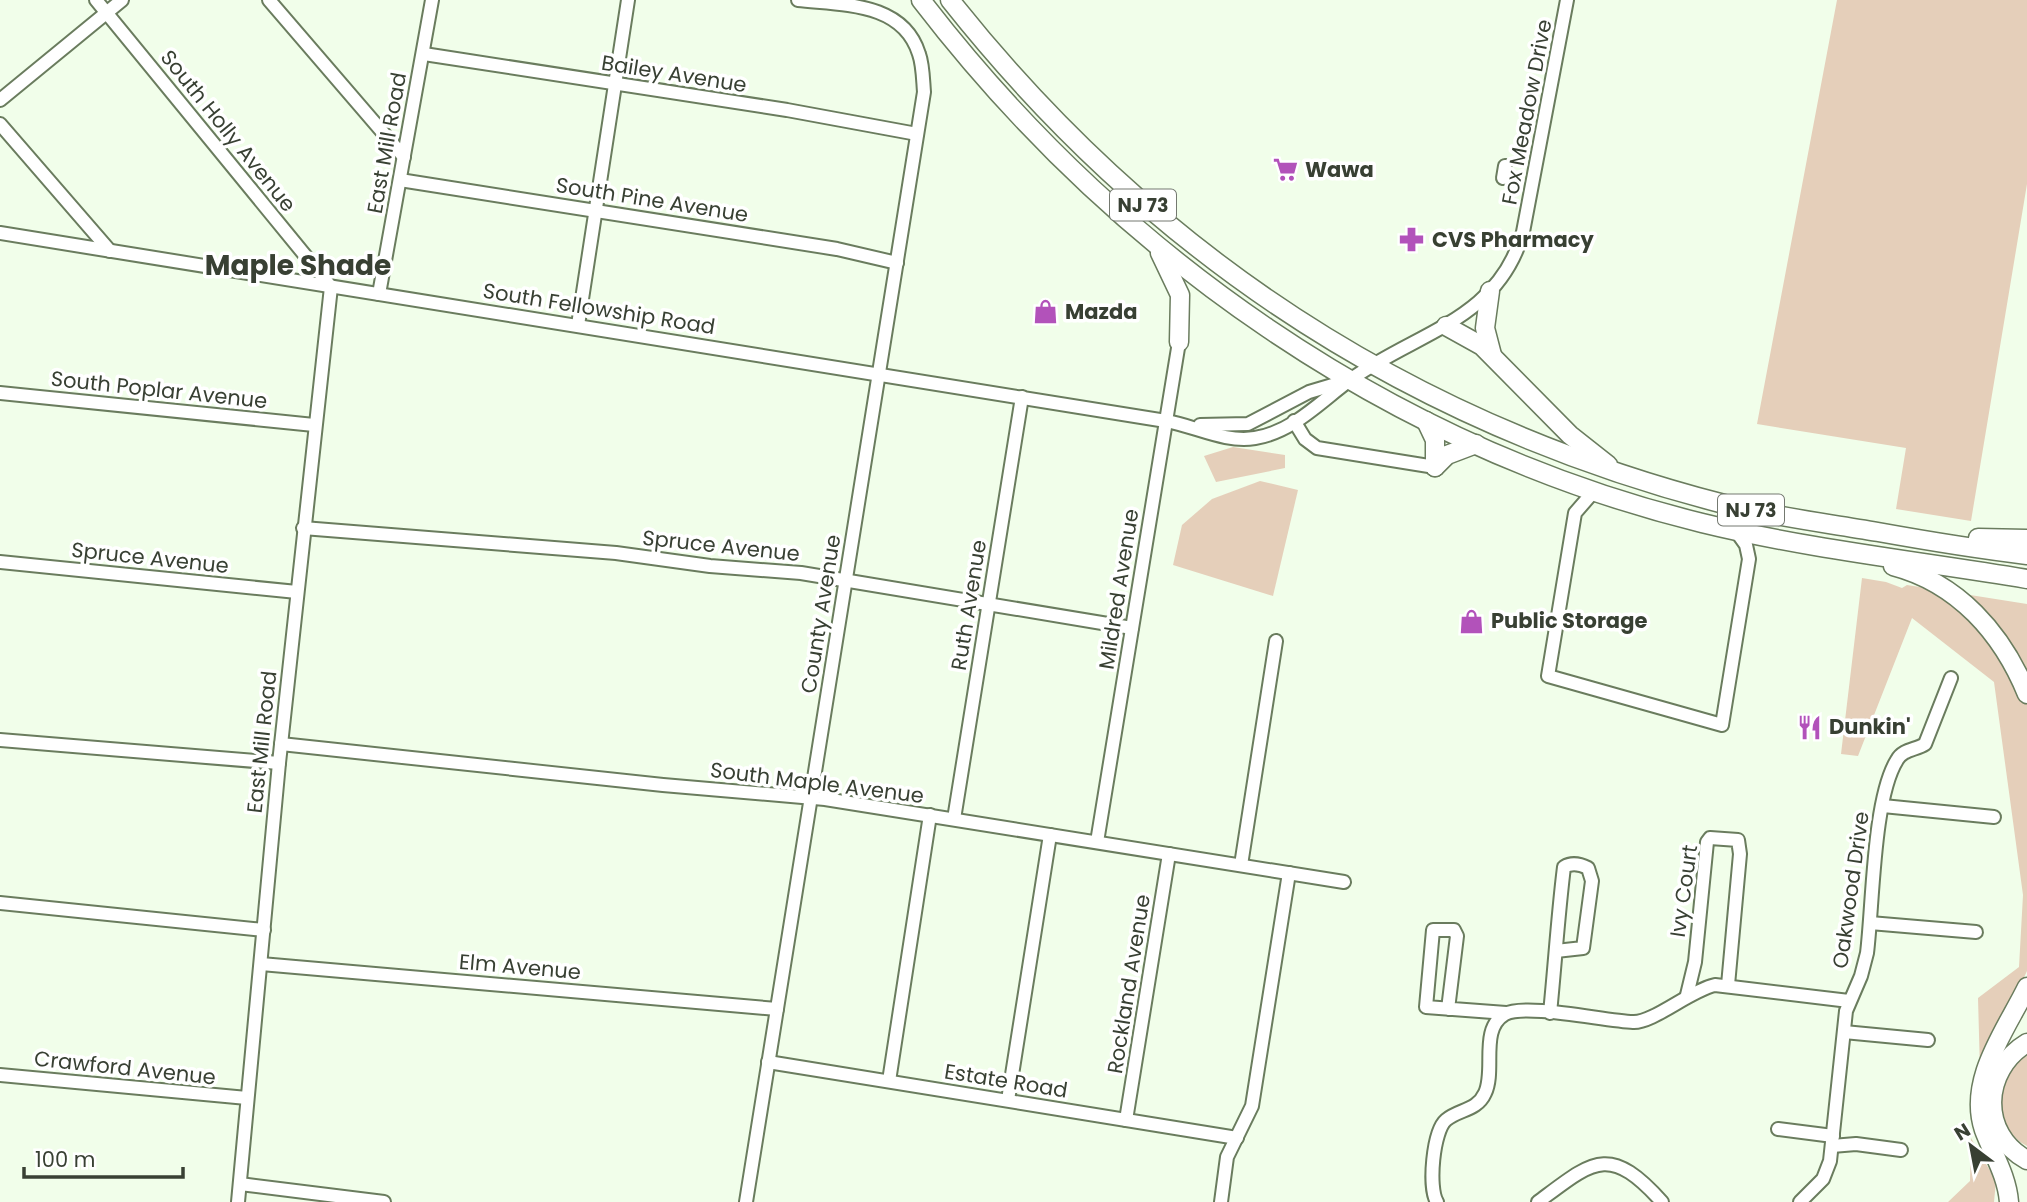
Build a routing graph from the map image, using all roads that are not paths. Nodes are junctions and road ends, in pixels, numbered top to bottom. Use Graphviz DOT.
graph roads {
  1 [pos="96,0"];
  2 [pos="122,0"];
  3 [pos="269,0"];
  4 [pos="432,0"];
  5 [pos="628,0"];
  6 [pos="798,0"];
  7 [pos="921,0"];
  8 [pos="950,0"];
  9 [pos="1567,0"];
  10 [pos="107,13"];
  11 [pos="424,54"];
  12 [pos="616,85"];
  13 [pos="0,100"];
  14 [pos="0,124"];
  15 [pos="917,134"];
  16 [pos="404,157"];
  17 [pos="400,180"];
  18 [pos="596,211"];
  19 [pos="0,233"];
  20 [pos="1157,247"];
  21 [pos="110,251"];
  22 [pos="897,263"];
  23 [pos="331,288"];
  24 [pos="1490,291"];
  25 [pos="379,294"];
  26 [pos="578,325"];
  27 [pos="1447,326"];
  28 [pos="1179,342"];
  29 [pos="1492,355"];
  30 [pos="1373,367"];
  31 [pos="879,375"];
  32 [pos="1350,380"];
  33 [pos="0,393"];
  34 [pos="1022,397"];
  35 [pos="1167,421"];
  36 [pos="1294,421"];
  37 [pos="1426,421"];
  38 [pos="314,425"];
  39 [pos="1191,425"];
  40 [pos="1476,444"];
  41 [pos="1435,467"];
  42 [pos="1623,475"];
  43 [pos="1595,490"];
  44 [pos="303,528"];
  45 [pos="1736,530"];
  46 [pos="1881,533"];
  47 [pos="2027,539"];
  48 [pos="1801,544"];
  49 [pos="2027,555"];
  50 [pos="0,562"];
  51 [pos="846,579"];
  52 [pos="2027,579"];
  53 [pos="297,592"];
  54 [pos="989,603"];
  55 [pos="1132,628"];
  56 [pos="1276,641"];
  57 [pos="1951,678"];
  58 [pos="2027,694"];
  59 [pos="0,740"];
  60 [pos="282,744"];
  61 [pos="279,763"];
  62 [pos="810,800"];
  63 [pos="1883,806"];
  64 [pos="930,815"];
  65 [pos="1994,817"];
  66 [pos="954,819"];
  67 [pos="1050,835"];
  68 [pos="1097,842"];
  69 [pos="1169,854"];
  70 [pos="1241,865"];
  71 [pos="1289,873"];
  72 [pos="1344,882"];
  73 [pos="0,904"];
  74 [pos="1870,923"];
  75 [pos="264,930"];
  76 [pos="1976,932"];
  77 [pos="1556,951"];
  78 [pos="261,964"];
  79 [pos="1728,985"];
  80 [pos="2027,987"];
  81 [pos="1687,995"];
  82 [pos="1849,1001"];
  83 [pos="777,1009"];
  84 [pos="1448,1009"];
  85 [pos="1506,1013"];
  86 [pos="1550,1013"];
  87 [pos="1844,1032"];
  88 [pos="1927,1040"];
  89 [pos="2027,1043"];
  90 [pos="768,1062"];
  91 [pos="0,1075"];
  92 [pos="889,1081"];
  93 [pos="247,1098"];
  94 [pos="1008,1100"];
  95 [pos="1126,1120"];
  96 [pos="1778,1129"];
  97 [pos="1237,1138"];
  98 [pos="1833,1141"];
  99 [pos="1901,1150"];
  100 [pos="2027,1160"];
  101 [pos="240,1184"];
  102 [pos="238,1202"];
  103 [pos="384,1202"];
  104 [pos="746,1202"];
  105 [pos="1221,1202"];
  106 [pos="1437,1202"];
  107 [pos="1538,1202"];
  108 [pos="1662,1202"];
  109 [pos="1800,1202"];
  110 [pos="2009,1202"];
  1 -- 10 [label="street, South Holly Avenue"];
  2 -- 10 [label="street"];
  3 -- 16 [label="street"];
  4 -- 11 [label="street, East Mill Road"];
  5 -- 12 [label="street"];
  6 -- 15 [label="street, County Avenue"];
  7 -- 20 [label="highway, NJ 73"];
  8 -- 30 [label="highway, NJ 73"];
  9 -- 24 [label="street, Fox Meadow Drive"];
  10 -- 13 [label="street"];
  10 -- 23 [label="street, South Holly Avenue"];
  11 -- 12 [label="street, Bailey Avenue"];
  11 -- 16 [label="street, East Mill Road"];
  12 -- 15 [label="street, Bailey Avenue"];
  12 -- 18 [label="street"];
  14 -- 21 [label="street"];
  15 -- 22 [label="street, County Avenue"];
  16 -- 17 [label="street, East Mill Road"];
  17 -- 18 [label="street, South Pine Avenue"];
  17 -- 25 [label="street, East Mill Road"];
  18 -- 22 [label="street, South Pine Avenue"];
  18 -- 26 [label="street"];
  19 -- 21 [label="street, South Fellowship Road"];
  20 -- 28 [label="highway"];
  20 -- 32 [label="highway, NJ 73"];
  21 -- 23 [label="street, South Fellowship Road"];
  22 -- 31 [label="street, County Avenue"];
  23 -- 25 [label="street, South Fellowship Road"];
  23 -- 38 [label="street, East Mill Road"];
  24 -- 27 [label="street, Fox Meadow Drive"];
  24 -- 29 [label="highway"];
  25 -- 26 [label="street, South Fellowship Road"];
  26 -- 31 [label="street, South Fellowship Road"];
  27 -- 29 [label="highway"];
  27 -- 30 [label="street, Fox Meadow Drive"];
  28 -- 35 [label="street, Mildred Avenue"];
  29 -- 42 [label="highway"];
  30 -- 32 [label="street, Fox Meadow Drive"];
  30 -- 42 [label="highway, NJ 73"];
  31 -- 34 [label="street, South Fellowship Road"];
  31 -- 51 [label="street, County Avenue"];
  32 -- 36 [label="street, South Fellowship Road"];
  32 -- 37 [label="highway, NJ 73"];
  32 -- 39 [label="street, South Fellowship Road"];
  33 -- 38 [label="street, South Poplar Avenue"];
  34 -- 35 [label="street, South Fellowship Road"];
  34 -- 54 [label="street, Ruth Avenue"];
  35 -- 39 [label="street, South Fellowship Road"];
  35 -- 55 [label="street, Mildred Avenue"];
  36 -- 39 [label="street, South Fellowship Road"];
  36 -- 41 [label="street"];
  37 -- 40 [label="highway, NJ 73"];
  37 -- 41 [label="highway"];
  38 -- 44 [label="street, East Mill Road"];
  40 -- 41 [label="highway"];
  40 -- 43 [label="highway, NJ 73"];
  42 -- 46 [label="highway, NJ 73"];
  43 -- 45 [label="highway, NJ 73"];
  43 -- 45 [label="street"];
  44 -- 51 [label="street, Spruce Avenue"];
  44 -- 53 [label="street, East Mill Road"];
  45 -- 48 [label="highway, NJ 73"];
  46 -- 47 [label="highway"];
  46 -- 49 [label="highway, NJ 73"];
  48 -- 52 [label="highway, NJ 73"];
  48 -- 58 [label="highway"];
  50 -- 53 [label="street, Spruce Avenue"];
  51 -- 54 [label="street, Spruce Avenue"];
  51 -- 62 [label="street, County Avenue"];
  53 -- 60 [label="street, East Mill Road"];
  54 -- 55 [label="street, Spruce Avenue"];
  54 -- 66 [label="street, Ruth Avenue"];
  55 -- 68 [label="street, Mildred Avenue"];
  56 -- 70 [label="street"];
  57 -- 63 [label="street, Oakwood Drive"];
  59 -- 61 [label="street"];
  60 -- 61 [label="street, East Mill Road"];
  60 -- 62 [label="street, South Maple Avenue"];
  61 -- 75 [label="street, East Mill Road"];
  62 -- 64 [label="street, South Maple Avenue"];
  62 -- 83 [label="street, County Avenue"];
  63 -- 65 [label="street"];
  63 -- 74 [label="street, Oakwood Drive"];
  64 -- 66 [label="street, South Maple Avenue"];
  64 -- 92 [label="street"];
  66 -- 67 [label="street, South Maple Avenue"];
  67 -- 68 [label="street, South Maple Avenue"];
  67 -- 94 [label="street"];
  68 -- 69 [label="street, South Maple Avenue"];
  69 -- 70 [label="street, South Maple Avenue"];
  69 -- 95 [label="street, Rockland Avenue"];
  70 -- 71 [label="street, South Maple Avenue"];
  71 -- 72 [label="street, South Maple Avenue"];
  71 -- 97 [label="street"];
  73 -- 75 [label="street"];
  74 -- 76 [label="street"];
  74 -- 82 [label="street, Oakwood Drive"];
  75 -- 78 [label="street, East Mill Road"];
  77 -- 77 [label="street"];
  77 -- 86 [label="street"];
  78 -- 83 [label="street, Elm Avenue"];
  78 -- 93 [label="street, East Mill Road"];
  79 -- 81 [label="street"];
  79 -- 81 [label="street, Ivy Court"];
  79 -- 82 [label="street"];
  80 -- 110 [label="highway"];
  81 -- 86 [label="street"];
  82 -- 87 [label="street, Oakwood Drive"];
  83 -- 90 [label="street, County Avenue"];
  84 -- 84 [label="street"];
  84 -- 85 [label="street"];
  85 -- 86 [label="street"];
  85 -- 106 [label="street"];
  87 -- 88 [label="street"];
  87 -- 98 [label="street, Oakwood Drive"];
  89 -- 100 [label="highway"];
  90 -- 92 [label="street, Estate Road"];
  90 -- 104 [label="street, County Avenue"];
  91 -- 93 [label="street, Crawford Avenue"];
  92 -- 94 [label="street, Estate Road"];
  93 -- 101 [label="street, East Mill Road"];
  94 -- 95 [label="street, Estate Road"];
  95 -- 97 [label="street, Estate Road"];
  96 -- 98 [label="street"];
  97 -- 105 [label="street"];
  98 -- 99 [label="street"];
  98 -- 109 [label="street, Oakwood Drive"];
  101 -- 102 [label="street, East Mill Road"];
  101 -- 103 [label="street"];
  107 -- 108 [label="street"];
}
